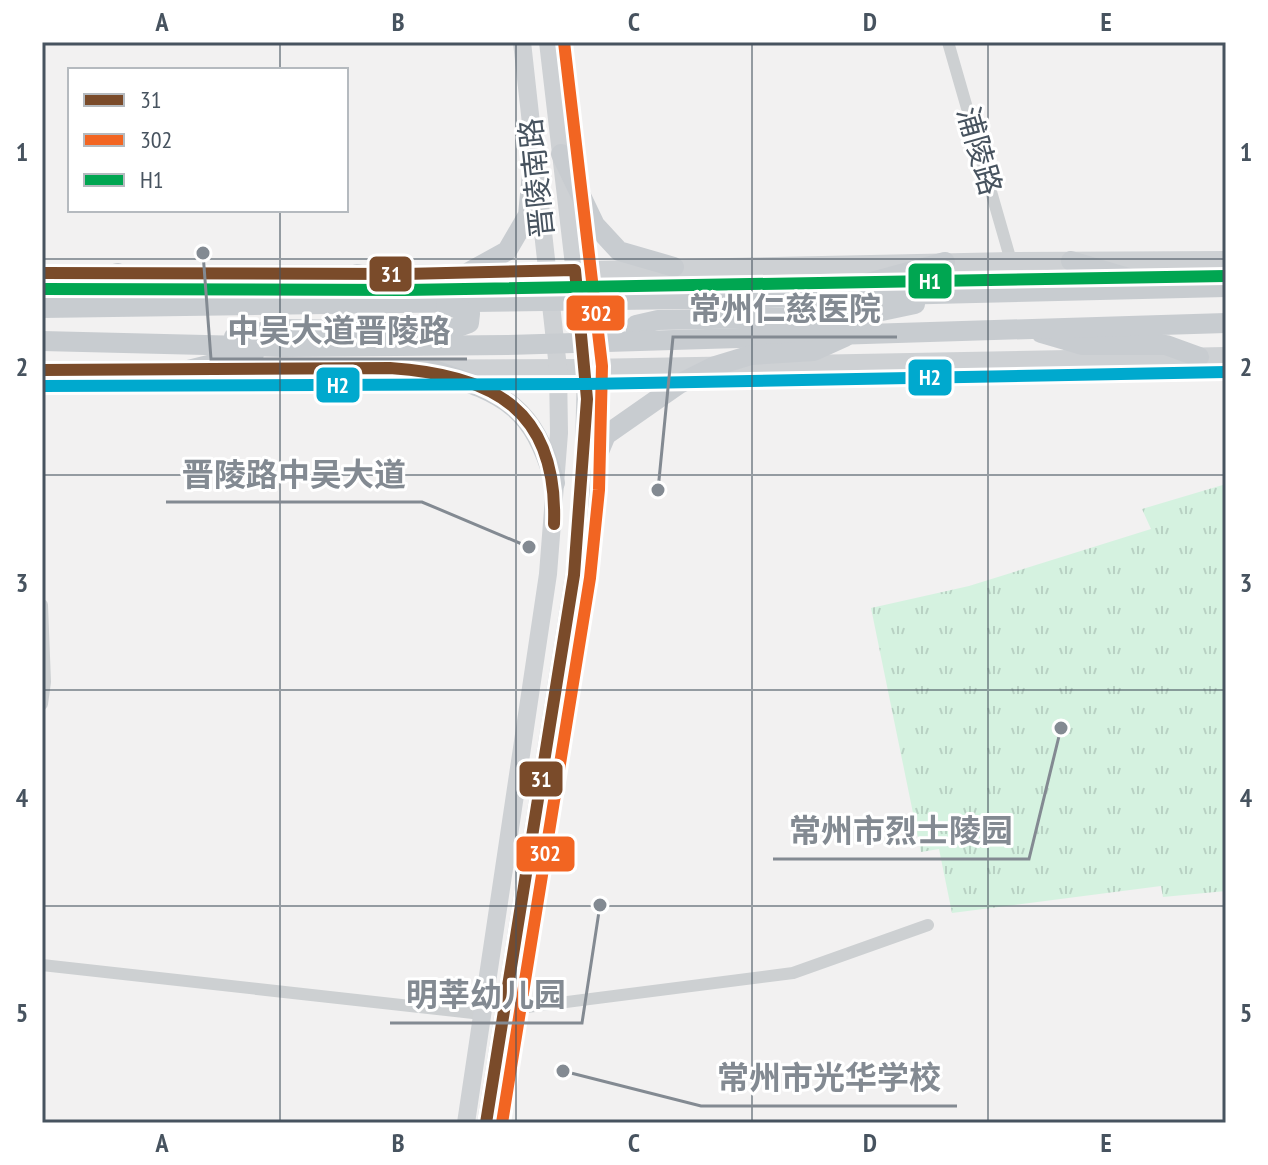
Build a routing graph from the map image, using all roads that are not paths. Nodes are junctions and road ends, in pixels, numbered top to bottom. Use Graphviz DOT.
graph roads {
  1 [pos="522,42"];
  2 [pos="548,42"];
  3 [pos="948,42"];
  4 [pos="534,153"];
  5 [pos="561,154"];
  6 [pos="1226,260"];
  7 [pos="1011,261"];
  8 [pos="1071,261"];
  9 [pos="945,262"];
  10 [pos="674,267"];
  11 [pos="547,270"];
  12 [pos="575,270"];
  13 [pos="469,272"];
  14 [pos="42,273"];
  15 [pos="118,273"];
  16 [pos="357,274"];
  17 [pos="1226,287"];
  18 [pos="42,291"];
  19 [pos="966,293"];
  20 [pos="764,298"];
  21 [pos="550,301"];
  22 [pos="578,301"];
  23 [pos="441,302"];
  24 [pos="487,302"];
  25 [pos="42,308"];
  26 [pos="1226,323"];
  27 [pos="1022,328"];
  28 [pos="856,332"];
  29 [pos="649,338"];
  30 [pos="42,341"];
  31 [pos="583,342"];
  32 [pos="555,343"];
  33 [pos="191,345"];
  34 [pos="284,347"];
  35 [pos="1226,356"];
  36 [pos="1199,357"];
  37 [pos="715,366"];
  38 [pos="558,368"];
  39 [pos="586,368"];
  40 [pos="42,370"];
  41 [pos="188,370"];
  42 [pos="434,370"];
  43 [pos="555,483"];
  44 [pos="583,490"];
  45 [pos="42,605"];
  46 [pos="42,704"];
  47 [pos="928,925"];
  48 [pos="42,965"];
  49 [pos="504,1010"];
  50 [pos="482,1014"];
  51 [pos="466,1123"];
  52 [pos="486,1123"];
  1 -- 4 [label="main road, 晋陵南路"];
  2 -- 5 [label="main road, 晋陵南路"];
  3 -- 7 [label="street, 浦陵路"];
  4 -- 11 [label="main road, 晋陵南路"];
  4 -- 13 [label="main road"];
  5 -- 10 [label="main road"];
  5 -- 12 [label="main road, 晋陵南路"];
  6 -- 8 [label="main road"];
  7 -- 8 [label="main road"];
  7 -- 9 [label="main road"];
  8 -- 17 [label="main road"];
  9 -- 10 [label="main road"];
  9 -- 20 [label="main road"];
  10 -- 12 [label="main road"];
  11 -- 12 [label="main road"];
  11 -- 13 [label="main road"];
  11 -- 21 [label="main road, 晋陵南路"];
  12 -- 22 [label="main road, 晋陵南路"];
  13 -- 16 [label="main road"];
  14 -- 15 [label="main road"];
  15 -- 16 [label="main road"];
  15 -- 18 [label="main road"];
  16 -- 24 [label="main road"];
  17 -- 19 [label="main road"];
  19 -- 20 [label="main road"];
  19 -- 29 [label="main road"];
  20 -- 22 [label="main road"];
  21 -- 22 [label="main road"];
  21 -- 24 [label="main road"];
  21 -- 32 [label="main road, 晋陵南路"];
  22 -- 31 [label="main road, 晋陵南路"];
  23 -- 24 [label="main road"];
  23 -- 25 [label="main road"];
  23 -- 33 [label="main road"];
  26 -- 27 [label="main road"];
  27 -- 28 [label="main road"];
  27 -- 36 [label="main road"];
  28 -- 29 [label="main road"];
  28 -- 37 [label="main road"];
  29 -- 31 [label="main road"];
  30 -- 33 [label="main road"];
  31 -- 32 [label="main road"];
  31 -- 39 [label="main road, 晋陵南路"];
  32 -- 34 [label="main road"];
  32 -- 38 [label="main road, 晋陵南路"];
  33 -- 34 [label="main road"];
  34 -- 41 [label="main road"];
  35 -- 36 [label="main road"];
  36 -- 37 [label="main road"];
  37 -- 39 [label="main road"];
  37 -- 44 [label="main road"];
  38 -- 39 [label="main road"];
  38 -- 42 [label="main road"];
  38 -- 43 [label="main road, 晋陵南路"];
  39 -- 44 [label="main road, 晋陵南路"];
  40 -- 41 [label="main road"];
  41 -- 42 [label="main road"];
  42 -- 43 [label="main road"];
  43 -- 50 [label="main road, 晋陵南路"];
  44 -- 49 [label="main road, 晋陵南路"];
  45 -- 46 [label="street"];
  47 -- 49 [label="street"];
  48 -- 50 [label="street"];
  49 -- 52 [label="main road, 晋陵南路"];
  50 -- 51 [label="main road, 晋陵南路"];
}
